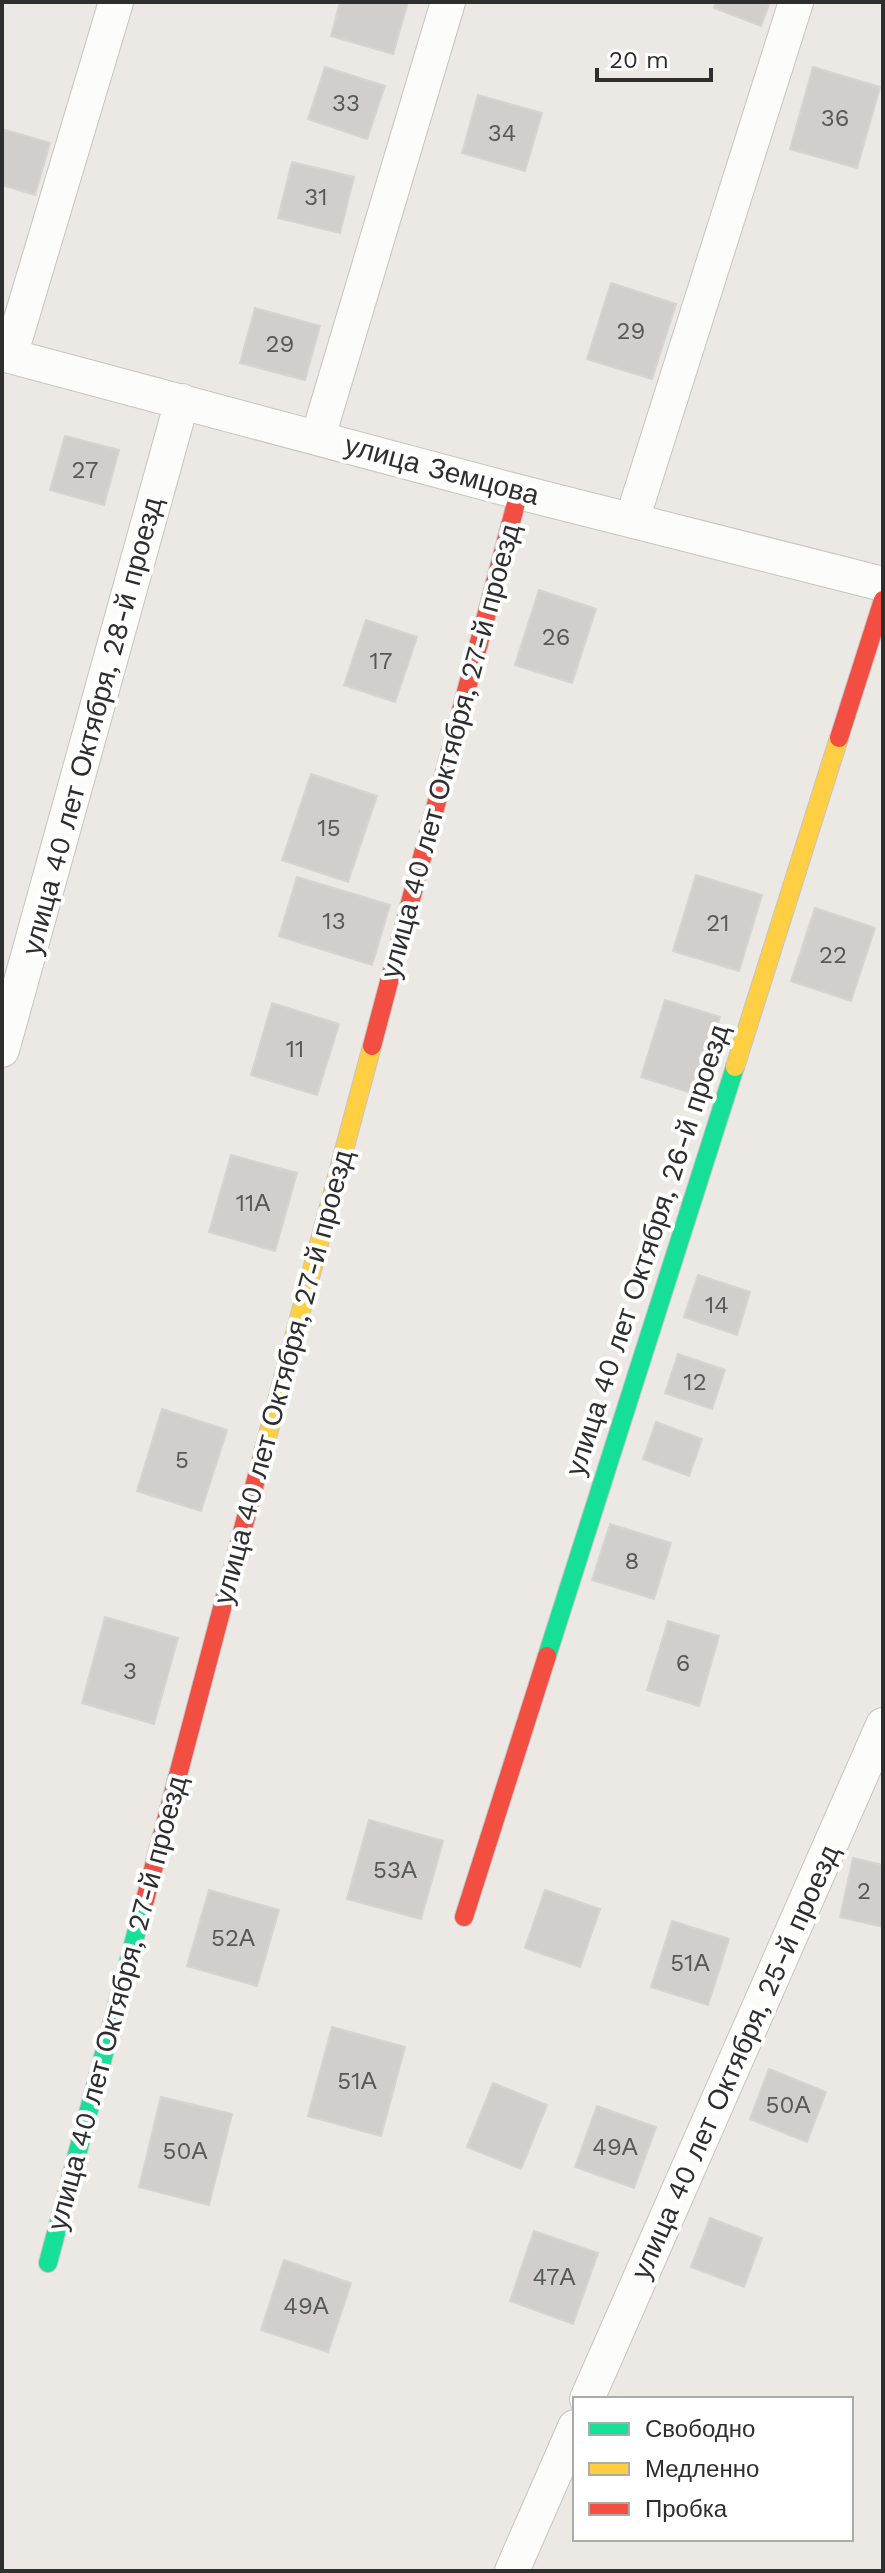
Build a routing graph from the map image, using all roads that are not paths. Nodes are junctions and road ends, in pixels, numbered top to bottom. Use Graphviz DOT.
graph roads {
  1 [pos="116,2"];
  2 [pos="448,2"];
  3 [pos="796,2"];
  4 [pos="6,355"];
  5 [pos="182,401"];
  6 [pos="318,437"];
  7 [pos="519,492"];
  8 [pos="632,520"];
  9 [pos="883,584"];
  10 [pos="883,600"];
  11 [pos="2,1050"];
  12 [pos="883,1725"];
  13 [pos="464,1917"];
  14 [pos="48,2263"];
  15 [pos="588,2397"];
  16 [pos="573,2432"];
  17 [pos="512,2571"];
  1 -- 4 [label="street"];
  2 -- 6 [label="street"];
  3 -- 8 [label="street"];
  4 -- 5 [label="street, улица Земцова"];
  5 -- 6 [label="street, улица Земцова"];
  5 -- 11 [label="street, улица 40 лет Октября, 28-й проезд"];
  6 -- 7 [label="street, улица Земцова"];
  7 -- 8 [label="street, улица Земцова"];
  7 -- 14 [label="street, улица 40 лет Октября, 27-й проезд"];
  8 -- 9 [label="street, улица Земцова"];
  10 -- 13 [label="street, улица 40 лет Октября, 26-й проезд"];
  12 -- 15 [label="street, улица 40 лет Октября, 25-й проезд"];
  16 -- 17 [label="street"];
}
